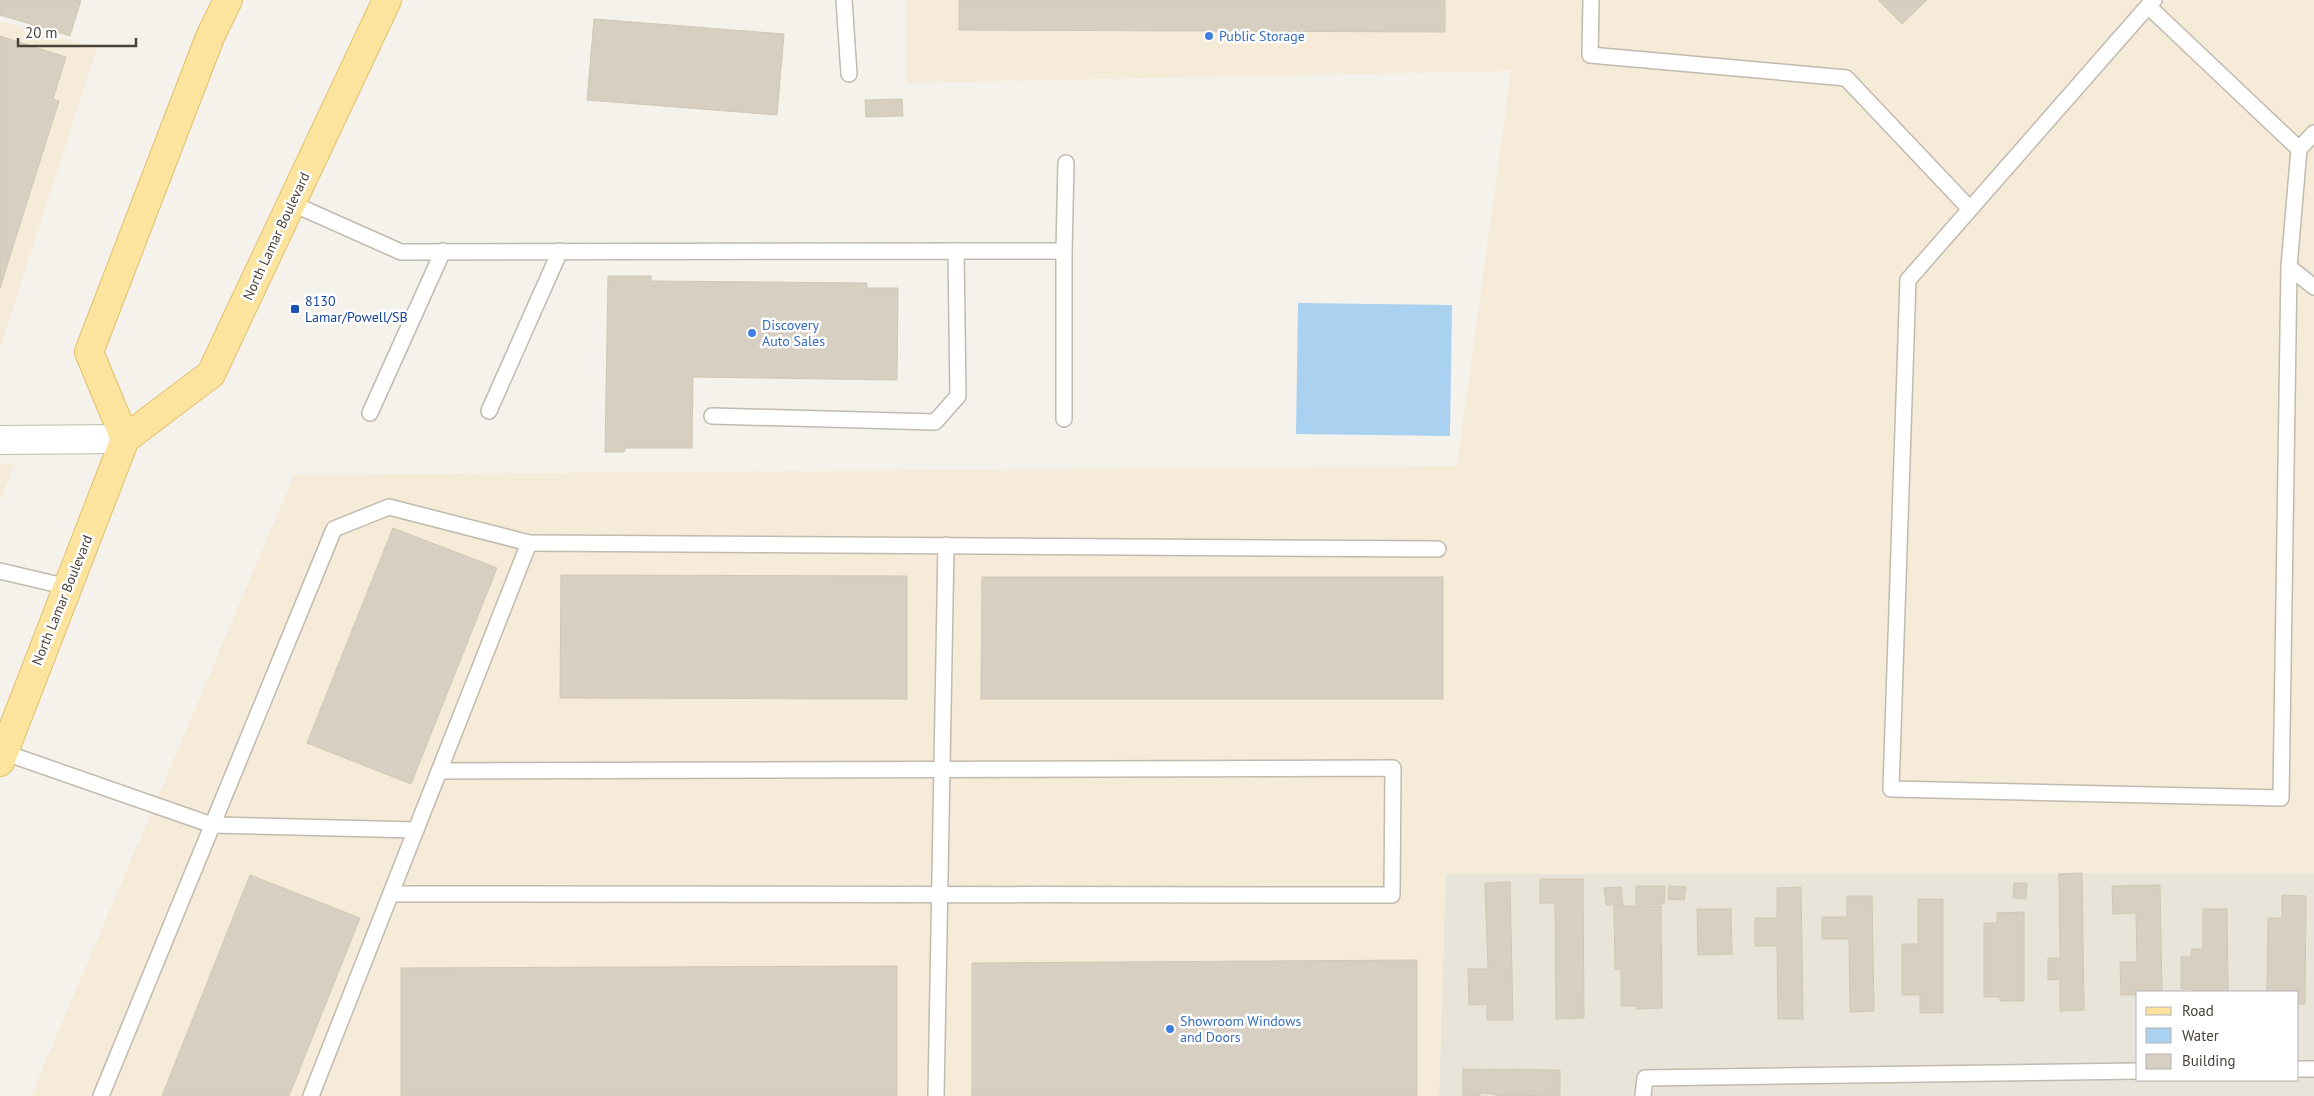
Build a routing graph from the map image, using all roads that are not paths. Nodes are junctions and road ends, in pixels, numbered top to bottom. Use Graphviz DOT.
graph roads {
  1 [pos="219,0"];
  2 [pos="228,0"];
  3 [pos="386,0"];
  4 [pos="844,0"];
  5 [pos="1591,0"];
  6 [pos="2151,3"];
  7 [pos="210,37"];
  8 [pos="849,74"];
  9 [pos="2314,133"];
  10 [pos="2299,149"];
  11 [pos="1066,163"];
  12 [pos="291,202"];
  13 [pos="1970,209"];
  14 [pos="443,251"];
  15 [pos="560,251"];
  16 [pos="956,251"];
  17 [pos="1064,251"];
  18 [pos="2289,267"];
  19 [pos="2314,287"];
  20 [pos="489,411"];
  21 [pos="370,413"];
  22 [pos="712,416"];
  23 [pos="1064,419"];
  24 [pos="125,439"];
  25 [pos="0,440"];
  26 [pos="529,543"];
  27 [pos="946,545"];
  28 [pos="1438,549"];
  29 [pos="0,571"];
  30 [pos="68,587"];
  31 [pos="1,755"];
  32 [pos="943,770"];
  33 [pos="439,771"];
  34 [pos="212,825"];
  35 [pos="416,830"];
  36 [pos="391,894"];
  37 [pos="940,894"];
  38 [pos="2314,1068"];
  39 [pos="2299,1069"];
  40 [pos="2136,1071"];
  41 [pos="101,1096"];
  42 [pos="311,1096"];
  43 [pos="936,1096"];
  44 [pos="1643,1096"];
  1 -- 7 [label="main road"];
  2 -- 7 [label="main road"];
  3 -- 12 [label="main road, North Lamar Boulevard"];
  4 -- 8 [label="lane"];
  5 -- 13 [label="lane"];
  6 -- 10 [label="lane"];
  6 -- 13 [label="lane"];
  7 -- 24 [label="main road"];
  9 -- 10 [label="lane"];
  10 -- 18 [label="lane"];
  11 -- 17 [label="lane"];
  12 -- 14 [label="lane"];
  12 -- 24 [label="main road, North Lamar Boulevard"];
  13 -- 18 [label="lane"];
  14 -- 15 [label="lane"];
  14 -- 21 [label="lane"];
  15 -- 16 [label="lane"];
  15 -- 20 [label="lane"];
  16 -- 17 [label="lane"];
  16 -- 22 [label="lane"];
  17 -- 23 [label="lane"];
  18 -- 19 [label="lane"];
  24 -- 25 [label="street"];
  24 -- 30 [label="main road, North Lamar Boulevard"];
  26 -- 27 [label="lane"];
  26 -- 33 [label="lane"];
  26 -- 34 [label="lane"];
  27 -- 28 [label="lane"];
  27 -- 32 [label="lane"];
  29 -- 30 [label="lane"];
  30 -- 31 [label="main road, North Lamar Boulevard"];
  31 -- 34 [label="lane"];
  32 -- 33 [label="lane"];
  32 -- 37 [label="lane"];
  32 -- 37 [label="lane"];
  33 -- 35 [label="lane"];
  34 -- 35 [label="lane"];
  34 -- 41 [label="lane"];
  35 -- 36 [label="lane"];
  36 -- 37 [label="lane"];
  36 -- 42 [label="lane"];
  37 -- 43 [label="lane"];
  38 -- 39 [label="lane"];
  40 -- 44 [label="lane"];
}
